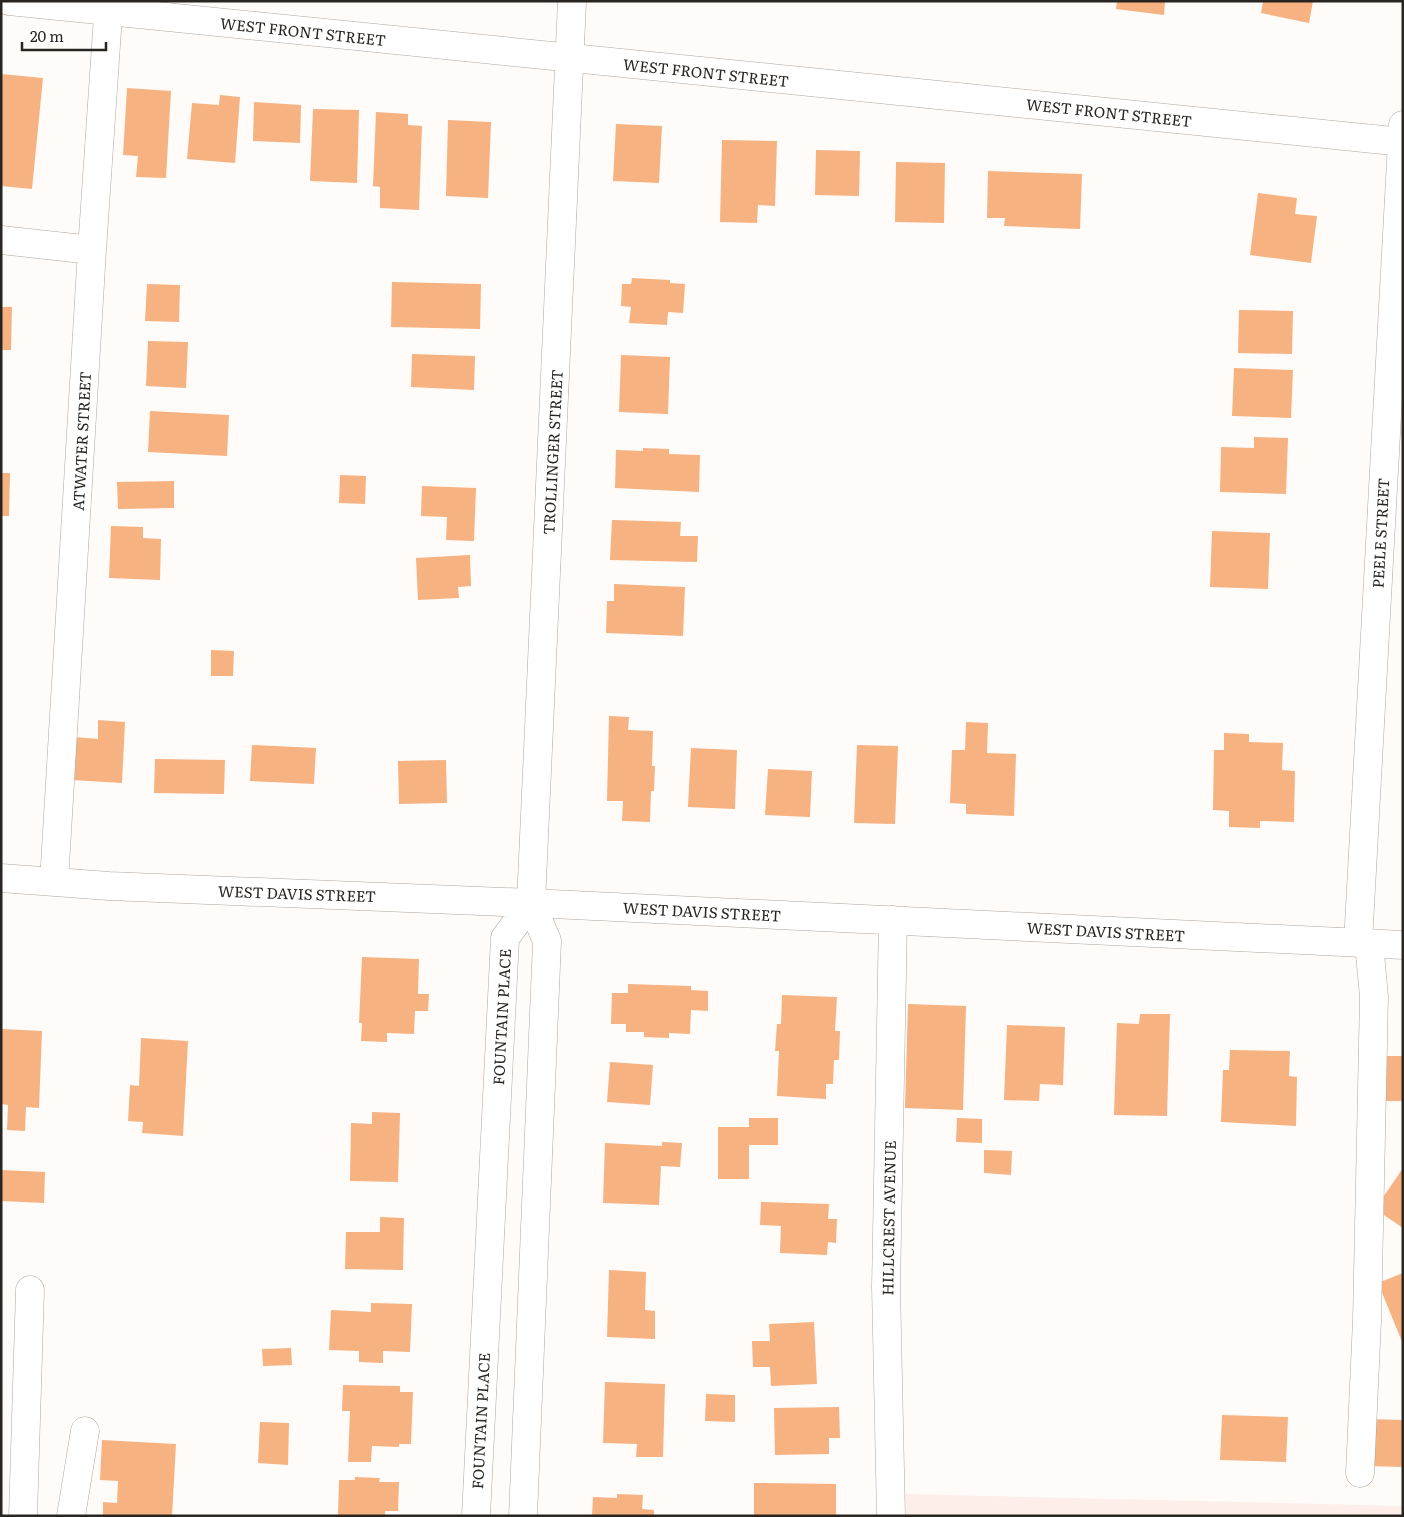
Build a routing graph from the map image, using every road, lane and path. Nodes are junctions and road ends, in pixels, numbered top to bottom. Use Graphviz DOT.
graph roads {
  1 [pos="8,1"];
  2 [pos="572,1"];
  3 [pos="109,6"];
  4 [pos="570,58"];
  5 [pos="1402,136"];
  6 [pos="1,240"];
  7 [pos="92,250"];
  8 [pos="1,878"];
  9 [pos="54,882"];
  10 [pos="532,903"];
  11 [pos="893,920"];
  12 [pos="1363,943"];
  13 [pos="1403,945"];
  14 [pos="30,1290"];
  15 [pos="85,1432"];
  16 [pos="1360,1473"];
  17 [pos="23,1516"];
  18 [pos="71,1516"];
  19 [pos="476,1516"];
  20 [pos="523,1516"];
  21 [pos="891,1516"];
  1 -- 3 [label="street, WEST FRONT STREET"];
  2 -- 4 [label="street, TROLLINGER STREET"];
  3 -- 4 [label="street, WEST FRONT STREET"];
  3 -- 7 [label="street, ATWATER STREET"];
  4 -- 5 [label="street, WEST FRONT STREET"];
  4 -- 10 [label="street, TROLLINGER STREET"];
  5 -- 12 [label="street, PEELE STREET"];
  6 -- 7 [label="street"];
  7 -- 9 [label="street, ATWATER STREET"];
  8 -- 9 [label="street, WEST DAVIS STREET"];
  9 -- 10 [label="street, WEST DAVIS STREET"];
  10 -- 11 [label="street, WEST DAVIS STREET"];
  10 -- 19 [label="street, FOUNTAIN PLACE"];
  10 -- 20 [label="street"];
  11 -- 12 [label="street, WEST DAVIS STREET"];
  11 -- 21 [label="street, HILLCREST AVENUE"];
  12 -- 13 [label="street, WEST DAVIS STREET"];
  12 -- 16 [label="street, PEELE STREET"];
  14 -- 17 [label="street"];
  15 -- 18 [label="street"];
}
